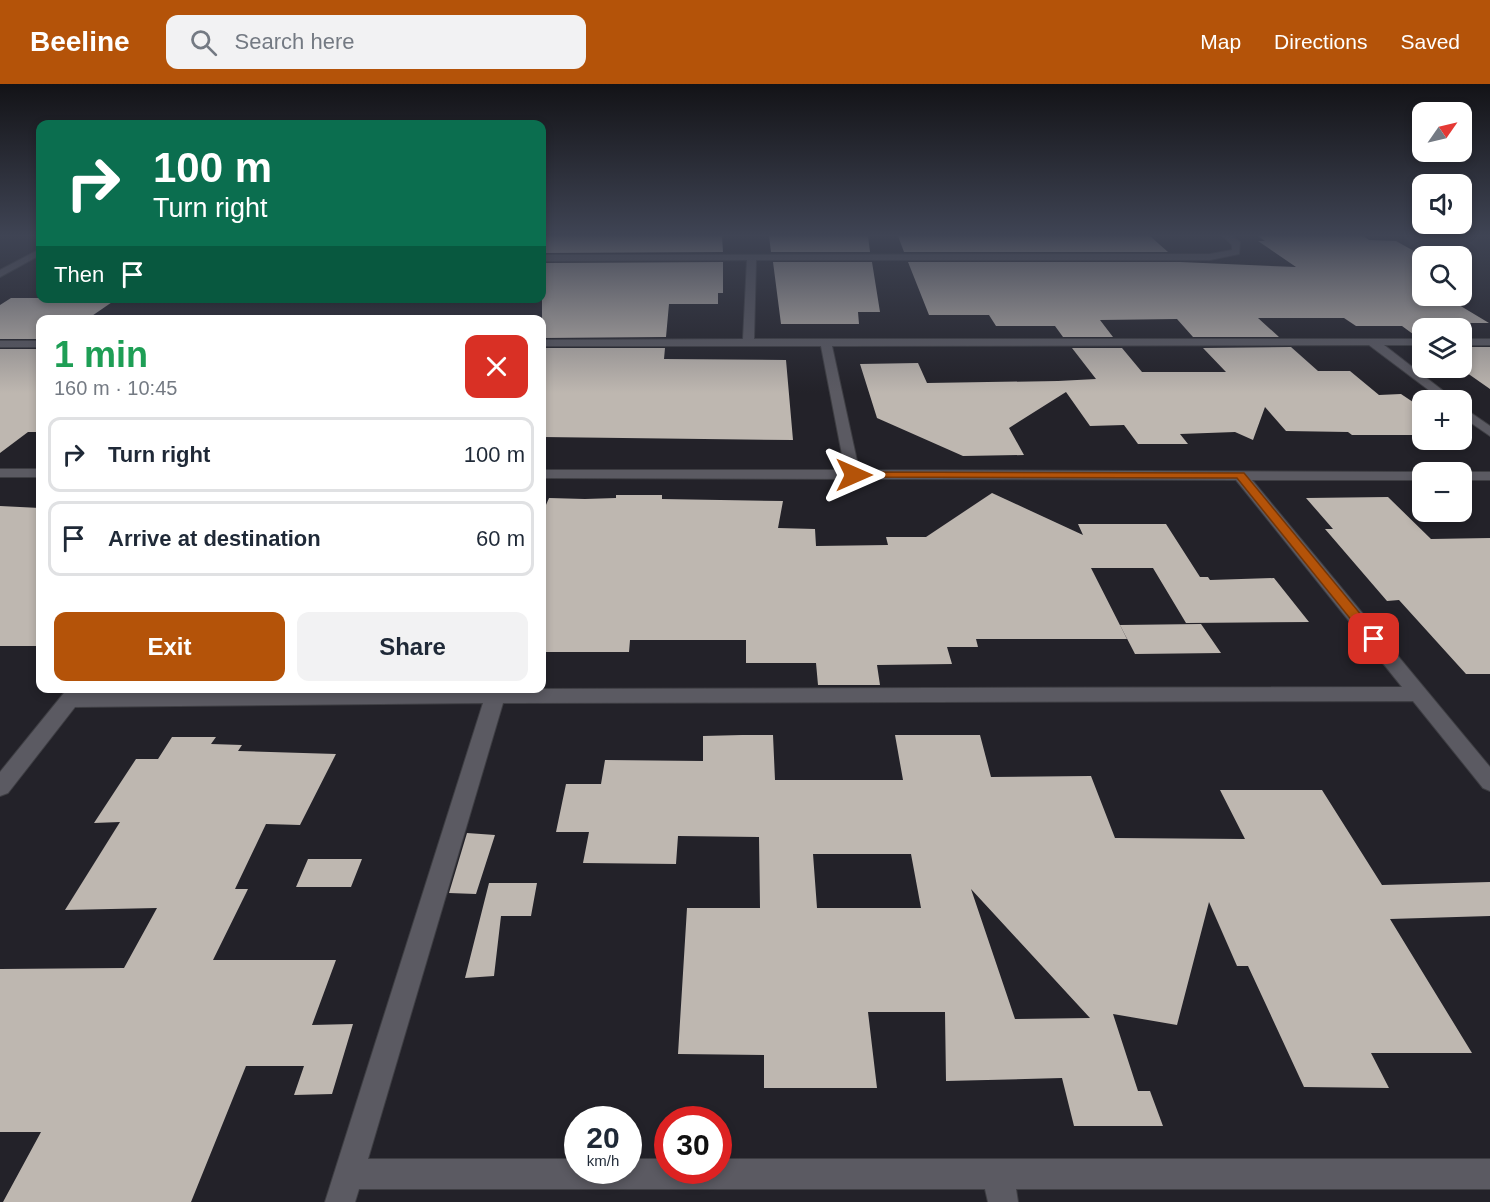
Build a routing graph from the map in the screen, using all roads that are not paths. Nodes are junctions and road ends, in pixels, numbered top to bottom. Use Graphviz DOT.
graph roads {
  1 [pos="751,288"];
  2 [pos="1372,342"];
  3 [pos="1412,342"];
  4 [pos="1472,342"];
  5 [pos="1490,342"];
  6 [pos="546,343"];
  7 [pos="748,343"];
  8 [pos="826,343"];
  9 [pos="0,344"];
  10 [pos="36,344"];
  11 [pos="1436,390"];
  12 [pos="1472,418"];
  13 [pos="1490,432"];
  14 [pos="0,473"];
  15 [pos="36,473"];
  16 [pos="546,474"];
  17 [pos="854,475"];
  18 [pos="1240,475"];
  19 [pos="1412,476"];
  20 [pos="1472,476"];
  21 [pos="1490,476"];
  22 [pos="74,694"];
  23 [pos="1418,694"];
  24 [pos="495,696"];
  25 [pos="1490,782"];
  26 [pos="0,788"];
  27 [pos="1490,1174"];
  28 [pos="344,1188"];
  29 [pos="1001,1188"];
  1 -- 7 [label="street"];
  2 -- 3 [label="street"];
  2 -- 8 [label="street"];
  2 -- 11 [label="street"];
  4 -- 5 [label="street"];
  6 -- 7 [label="street"];
  7 -- 8 [label="street"];
  8 -- 17 [label="street"];
  9 -- 10 [label="street"];
  12 -- 13 [label="street"];
  14 -- 15 [label="street"];
  16 -- 17 [label="street"];
  17 -- 18 [label="street"];
  18 -- 19 [label="street"];
  18 -- 23 [label="street"];
  20 -- 21 [label="street"];
  22 -- 24 [label="street"];
  22 -- 26 [label="street"];
  23 -- 24 [label="street"];
  23 -- 25 [label="street"];
  24 -- 28 [label="street"];
  27 -- 29 [label="street"];
  28 -- 29 [label="street"];
}
